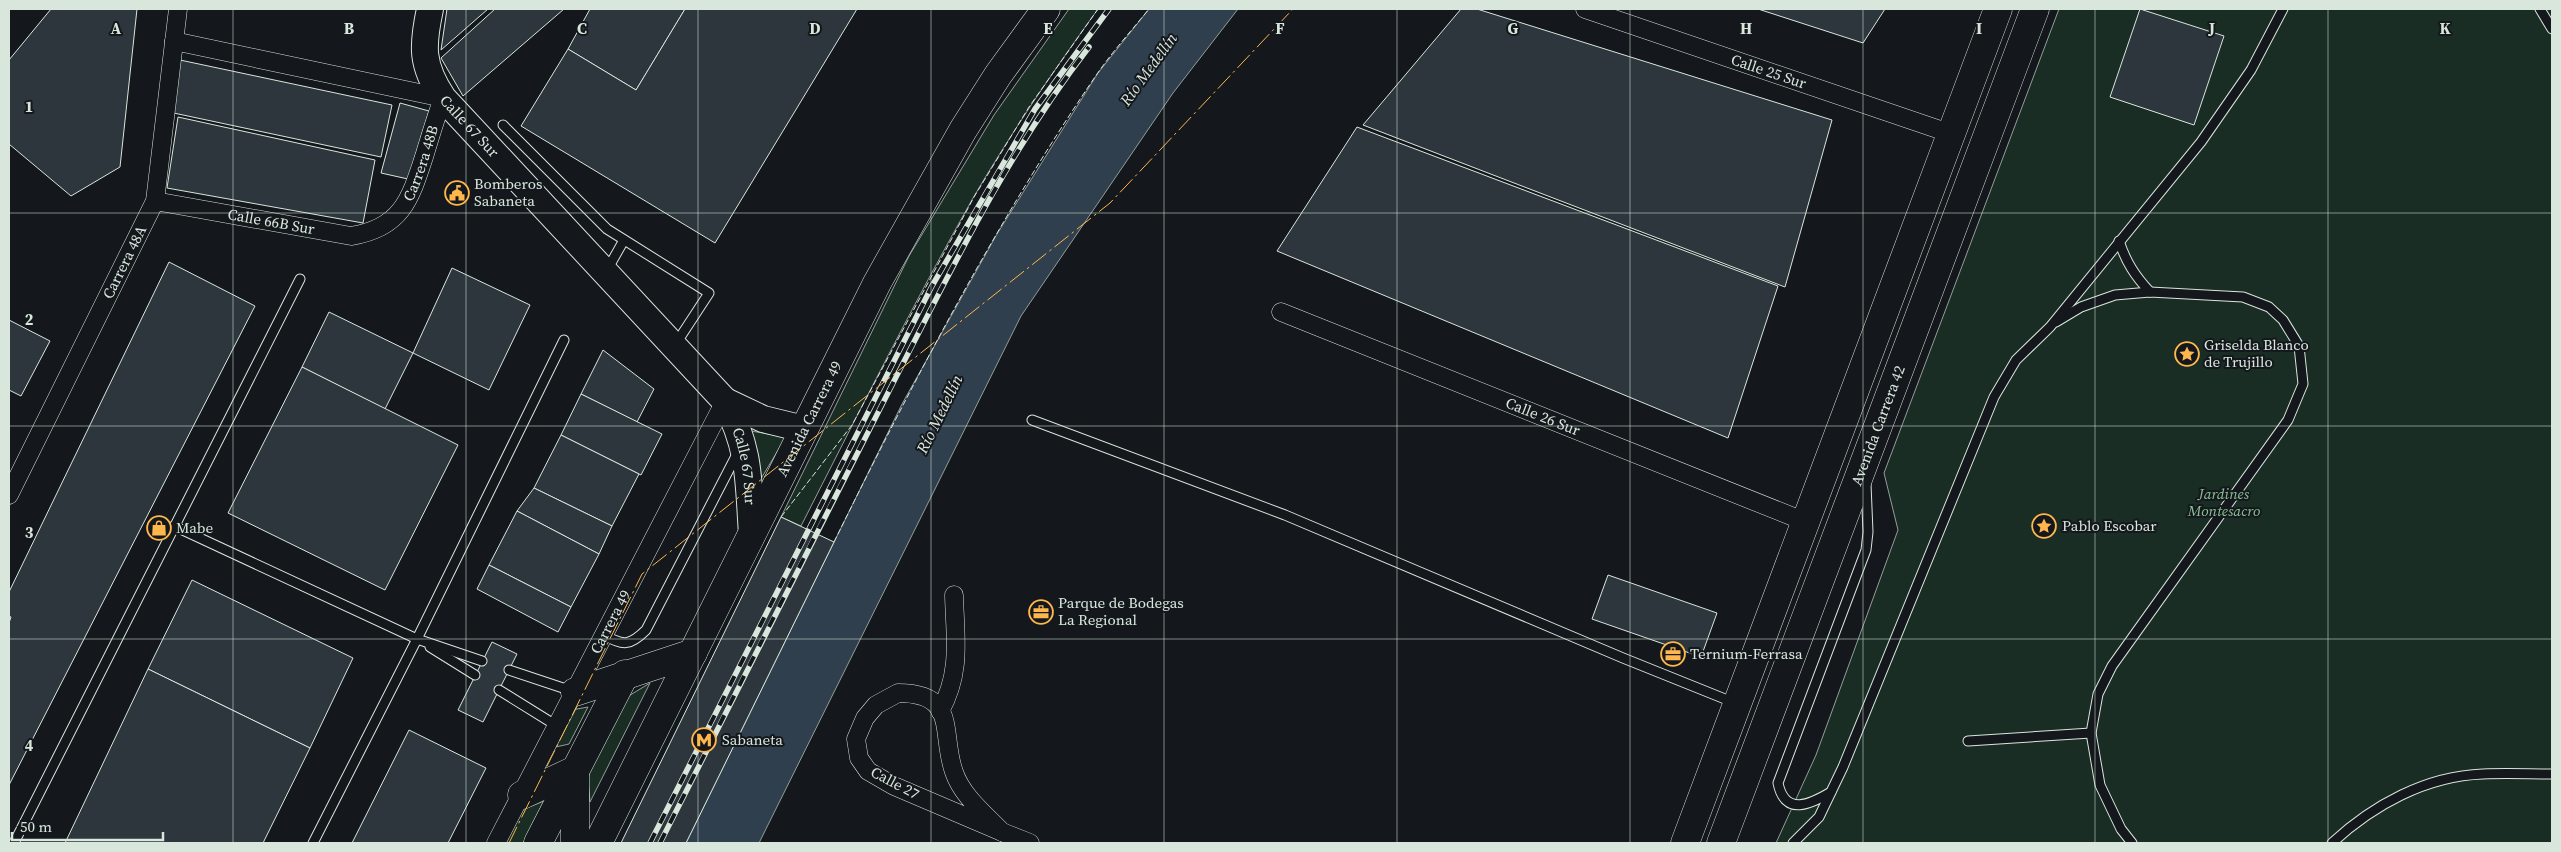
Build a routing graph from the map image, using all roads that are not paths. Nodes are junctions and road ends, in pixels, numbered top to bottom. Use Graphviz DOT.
graph roads {
  1 [pos="178,9"];
  2 [pos="430,9"];
  3 [pos="1046,9"];
  4 [pos="1585,9"];
  5 [pos="1998,9"];
  6 [pos="2035,9"];
  7 [pos="2283,9"];
  8 [pos="2540,9"];
  9 [pos="2551,27"];
  10 [pos="174,41"];
  11 [pos="443,98"];
  12 [pos="503,125"];
  13 [pos="1952,134"];
  14 [pos="155,201"];
  15 [pos="385,225"];
  16 [pos="1952,233"];
  17 [pos="624,240"];
  18 [pos="2119,242"];
  19 [pos="605,273"];
  20 [pos="300,279"];
  21 [pos="2150,292"];
  22 [pos="1281,312"];
  23 [pos="1881,323"];
  24 [pos="2050,326"];
  25 [pos="564,340"];
  26 [pos="674,346"];
  27 [pos="736,407"];
  28 [pos="1032,420"];
  29 [pos="804,430"];
  30 [pos="743,441"];
  31 [pos="1865,465"];
  32 [pos="9,496"];
  33 [pos="1806,522"];
  34 [pos="174,526"];
  35 [pos="752,534"];
  36 [pos="954,595"];
  37 [pos="604,636"];
  38 [pos="417,639"];
  39 [pos="693,653"];
  40 [pos="482,661"];
  41 [pos="509,670"];
  42 [pos="625,674"];
  43 [pos="475,675"];
  44 [pos="499,690"];
  45 [pos="574,692"];
  46 [pos="1738,704"];
  47 [pos="940,710"];
  48 [pos="557,726"];
  49 [pos="2091,733"];
  50 [pos="1968,742"];
  51 [pos="575,770"];
  52 [pos="2552,774"];
  53 [pos="1832,792"];
  54 [pos="522,795"];
  55 [pos="1002,832"];
  56 [pos="14,843"];
  57 [pos="313,843"];
  58 [pos="496,843"];
  59 [pos="538,843"];
  60 [pos="575,843"];
  61 [pos="598,843"];
  62 [pos="1030,843"];
  63 [pos="1685,843"];
  64 [pos="1721,843"];
  65 [pos="1793,843"];
  66 [pos="2132,843"];
  67 [pos="2332,843"];
  1 -- 10 [label="street, Carrera 48A"];
  2 -- 11 [label="street"];
  3 -- 29 [label="highway, Avenida Carrera 49"];
  4 -- 13 [label="street, Calle 25 Sur"];
  5 -- 13 [label="highway"];
  6 -- 16 [label="highway, Avenida Carrera 42"];
  7 -- 18 [label="lane"];
  8 -- 9 [label="lane"];
  10 -- 11 [label="street, Calle 67 Sur"];
  10 -- 14 [label="street, Carrera 48A"];
  11 -- 15 [label="street, Carrera 48B"];
  11 -- 19 [label="street, Calle 67 Sur"];
  12 -- 17 [label="lane"];
  13 -- 23 [label="highway"];
  14 -- 15 [label="street, Calle 66B Sur"];
  14 -- 32 [label="street, Carrera 48A"];
  16 -- 23 [label="highway"];
  16 -- 31 [label="highway, Avenida Carrera 42"];
  17 -- 19 [label="lane"];
  17 -- 26 [label="lane"];
  18 -- 21 [label="lane"];
  18 -- 24 [label="lane"];
  19 -- 26 [label="street, Calle 67 Sur"];
  20 -- 34 [label="lane"];
  21 -- 24 [label="lane"];
  21 -- 49 [label="lane"];
  22 -- 33 [label="street, Calle 26 Sur"];
  23 -- 33 [label="highway"];
  24 -- 53 [label="lane"];
  25 -- 38 [label="lane"];
  26 -- 27 [label="street, Calle 67 Sur"];
  27 -- 29 [label="street, Calle 67 Sur"];
  27 -- 30 [label="street, Calle 67 Sur"];
  27 -- 37 [label="street, Carrera 49"];
  28 -- 46 [label="lane"];
  29 -- 35 [label="highway, Avenida Carrera 49"];
  30 -- 35 [label="street, Calle 67 Sur"];
  30 -- 37 [label="lane"];
  31 -- 53 [label="lane"];
  31 -- 64 [label="highway, Avenida Carrera 42"];
  33 -- 46 [label="highway"];
  34 -- 38 [label="lane"];
  34 -- 56 [label="lane"];
  35 -- 39 [label="highway, Avenida Carrera 49"];
  36 -- 47 [label="street"];
  37 -- 45 [label="street, Carrera 49"];
  38 -- 40 [label="lane"];
  38 -- 43 [label="lane"];
  38 -- 57 [label="lane"];
  39 -- 42 [label="highway"];
  39 -- 61 [label="highway, Avenida Carrera 49"];
  41 -- 45 [label="lane"];
  42 -- 45 [label="highway"];
  42 -- 51 [label="highway"];
  44 -- 48 [label="lane"];
  45 -- 48 [label="street, Carrera 49"];
  46 -- 63 [label="highway"];
  47 -- 55 [label="street, Calle 27"];
  47 -- 55 [label="street, Calle 27"];
  48 -- 54 [label="street, Carrera 49"];
  49 -- 50 [label="lane"];
  49 -- 66 [label="lane"];
  51 -- 54 [label="highway"];
  51 -- 59 [label="highway"];
  51 -- 60 [label="highway"];
  52 -- 67 [label="lane"];
  53 -- 65 [label="lane"];
  54 -- 58 [label="street, Carrera 49"];
  55 -- 62 [label="street, Calle 27"];
}
